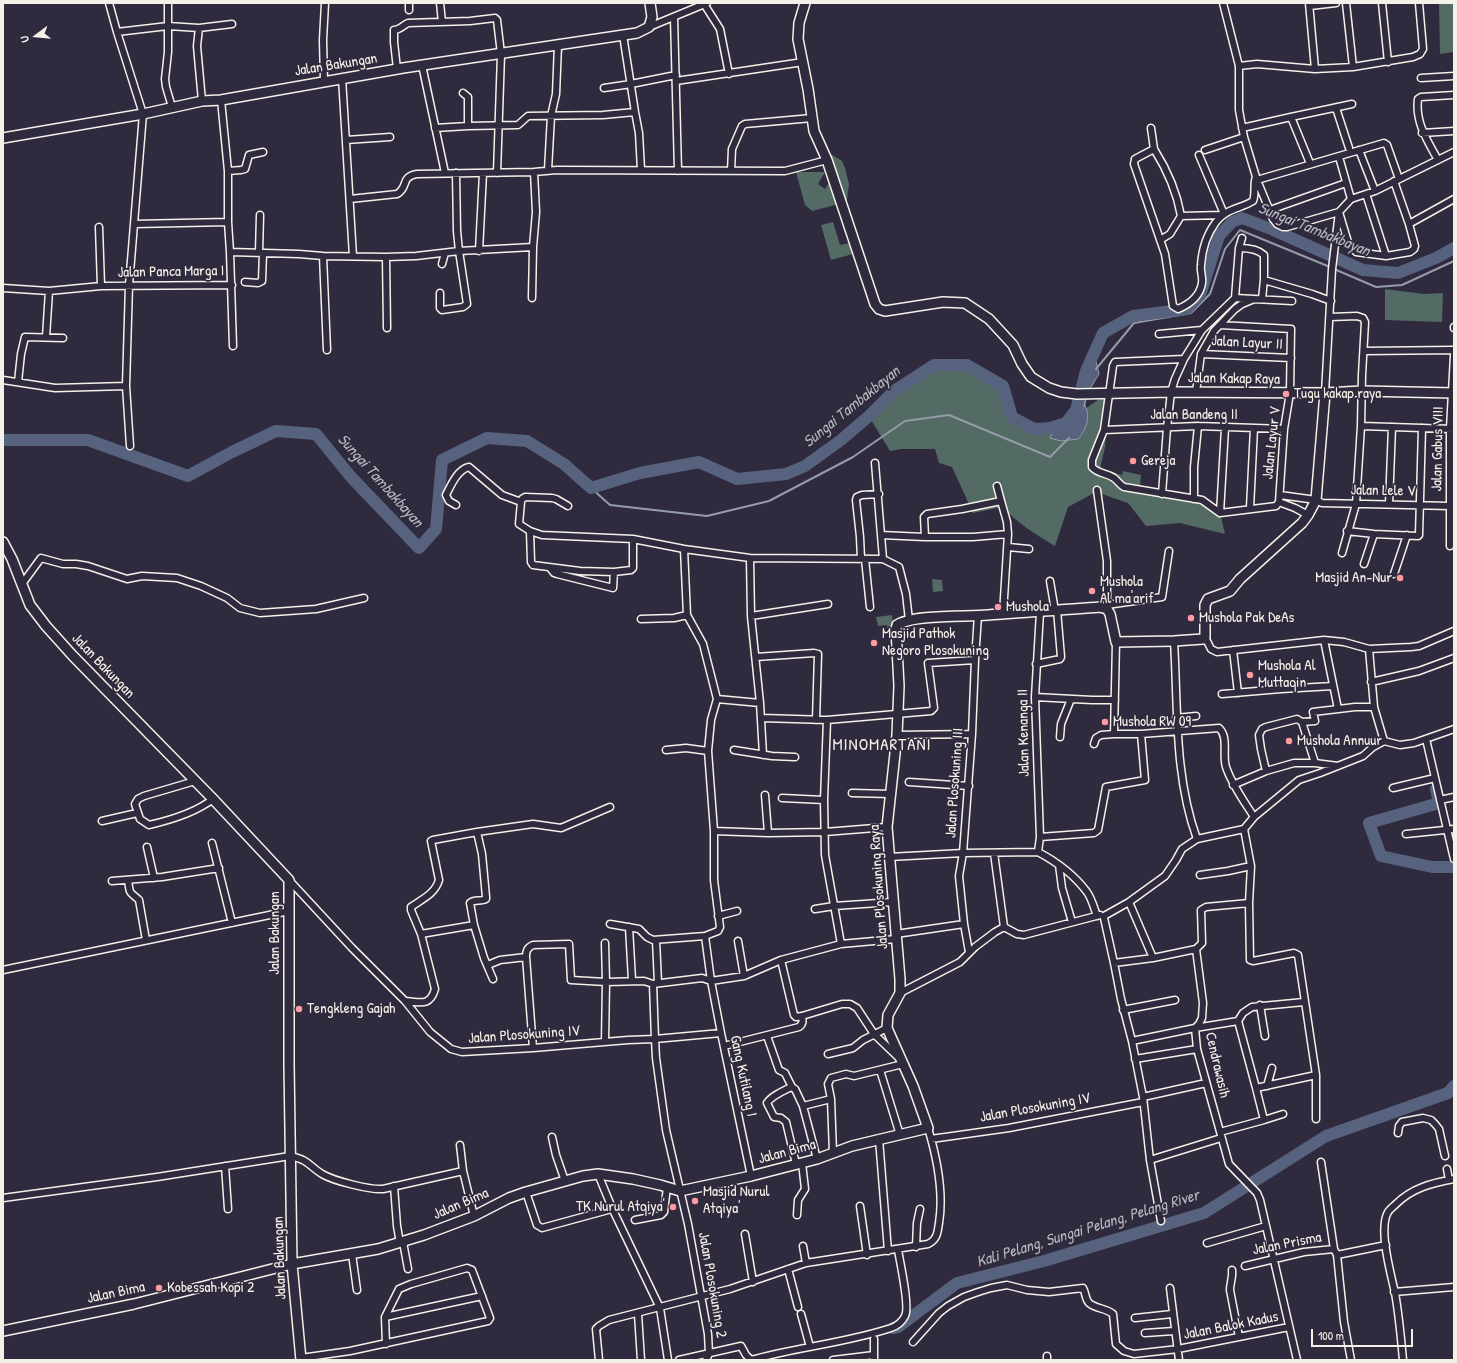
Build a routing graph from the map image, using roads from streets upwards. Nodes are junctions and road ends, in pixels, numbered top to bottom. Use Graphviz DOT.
graph roads {
  1 [pos="109,3"];
  2 [pos="168,3"];
  3 [pos="325,3"];
  4 [pos="408,3"];
  5 [pos="440,3"];
  6 [pos="650,3"];
  7 [pos="805,3"];
  8 [pos="1223,3"];
  9 [pos="1336,3"];
  10 [pos="1346,3"];
  11 [pos="1382,3"];
  12 [pos="1419,3"];
  13 [pos="706,4"];
  14 [pos="1309,4"];
  15 [pos="409,10"];
  16 [pos="674,17"];
  17 [pos="442,22"];
  18 [pos="232,24"];
  19 [pos="168,26"];
  20 [pos="649,26"];
  21 [pos="199,28"];
  22 [pos="116,32"];
  23 [pos="623,35"];
  24 [pos="558,44"];
  25 [pos="500,54"];
  26 [pos="803,62"];
  27 [pos="1388,62"];
  28 [pos="422,65"];
  29 [pos="1239,66"];
  30 [pos="1353,67"];
  31 [pos="397,69"];
  32 [pos="1315,69"];
  33 [pos="728,74"];
  34 [pos="1454,76"];
  35 [pos="342,78"];
  36 [pos="676,78"];
  37 [pos="1421,78"];
  38 [pos="324,81"];
  39 [pos="631,84"];
  40 [pos="604,88"];
  41 [pos="462,93"];
  42 [pos="1454,95"];
  43 [pos="221,100"];
  44 [pos="202,102"];
  45 [pos="1352,104"];
  46 [pos="172,107"];
  47 [pos="1336,108"];
  48 [pos="635,112"];
  49 [pos="144,114"];
  50 [pos="551,116"];
  51 [pos="1291,117"];
  52 [pos="812,118"];
  53 [pos="468,126"];
  54 [pos="498,126"];
  55 [pos="435,128"];
  56 [pos="1151,128"];
  57 [pos="1242,128"];
  58 [pos="1454,131"];
  59 [pos="1422,132"];
  60 [pos="390,137"];
  61 [pos="1244,137"];
  62 [pos="3,138"];
  63 [pos="346,140"];
  64 [pos="1349,148"];
  65 [pos="1154,149"];
  66 [pos="1205,150"];
  67 [pos="1359,150"];
  68 [pos="263,152"];
  69 [pos="1454,152"];
  70 [pos="1199,154"];
  71 [pos="1339,157"];
  72 [pos="827,160"];
  73 [pos="1438,160"];
  74 [pos="1309,161"];
  75 [pos="548,170"];
  76 [pos="641,170"];
  77 [pos="228,171"];
  78 [pos="678,171"];
  79 [pos="731,171"];
  80 [pos="534,172"];
  81 [pos="445,173"];
  82 [pos="456,173"];
  83 [pos="483,173"];
  84 [pos="497,173"];
  85 [pos="1256,178"];
  86 [pos="1396,180"];
  87 [pos="1346,183"];
  88 [pos="1375,190"];
  89 [pos="1366,194"];
  90 [pos="350,199"];
  91 [pos="1351,199"];
  92 [pos="1454,199"];
  93 [pos="1270,210"];
  94 [pos="1339,212"];
  95 [pos="1223,214"];
  96 [pos="260,215"];
  97 [pos="1181,216"];
  98 [pos="228,222"];
  99 [pos="134,224"];
  100 [pos="1409,224"];
  101 [pos="100,227"];
  102 [pos="1242,238"];
  103 [pos="1160,240"];
  104 [pos="533,247"];
  105 [pos="1239,248"];
  106 [pos="479,250"];
  107 [pos="458,251"];
  108 [pos="230,252"];
  109 [pos="261,253"];
  110 [pos="445,253"];
  111 [pos="323,256"];
  112 [pos="353,256"];
  113 [pos="1386,256"];
  114 [pos="386,257"];
  115 [pos="442,264"];
  116 [pos="1264,280"];
  117 [pos="244,282"];
  118 [pos="129,285"];
  119 [pos="232,285"];
  120 [pos="101,286"];
  121 [pos="3,288"];
  122 [pos="49,292"];
  123 [pos="440,293"];
  124 [pos="532,298"];
  125 [pos="1235,298"];
  126 [pos="1254,298"];
  127 [pos="1262,299"];
  128 [pos="1292,301"];
  129 [pos="1331,301"];
  130 [pos="1330,317"];
  131 [pos="1220,325"];
  132 [pos="387,328"];
  133 [pos="1202,330"];
  134 [pos="1159,334"];
  135 [pos="46,337"];
  136 [pos="63,338"];
  137 [pos="233,346"];
  138 [pos="327,350"];
  139 [pos="1454,350"];
  140 [pos="1364,351"];
  141 [pos="1201,354"];
  142 [pos="1454,355"];
  143 [pos="1292,358"];
  144 [pos="1184,359"];
  145 [pos="3,380"];
  146 [pos="18,382"];
  147 [pos="126,386"];
  148 [pos="1362,391"];
  149 [pos="1171,392"];
  150 [pos="1196,392"];
  151 [pos="1453,392"];
  152 [pos="1290,393"];
  153 [pos="1325,393"];
  154 [pos="1110,394"];
  155 [pos="1198,426"];
  156 [pos="1361,426"];
  157 [pos="1392,427"];
  158 [pos="1167,428"];
  159 [pos="1225,428"];
  160 [pos="1254,428"];
  161 [pos="1422,428"];
  162 [pos="1284,429"];
  163 [pos="1452,429"];
  164 [pos="1104,430"];
  165 [pos="130,446"];
  166 [pos="1452,458"];
  167 [pos="875,463"];
  168 [pos="997,486"];
  169 [pos="1452,487"];
  170 [pos="1097,490"];
  171 [pos="879,494"];
  172 [pos="1162,494"];
  173 [pos="1280,498"];
  174 [pos="1194,499"];
  175 [pos="1316,500"];
  176 [pos="1001,501"];
  177 [pos="521,502"];
  178 [pos="1356,504"];
  179 [pos="1389,504"];
  180 [pos="456,505"];
  181 [pos="1421,505"];
  182 [pos="568,506"];
  183 [pos="1450,506"];
  184 [pos="1250,508"];
  185 [pos="1220,513"];
  186 [pos="1308,515"];
  187 [pos="530,531"];
  188 [pos="1347,531"];
  189 [pos="1008,534"];
  190 [pos="1374,534"];
  191 [pos="882,535"];
  192 [pos="1407,535"];
  193 [pos="925,537"];
  194 [pos="633,539"];
  195 [pos="3,542"];
  196 [pos="1008,546"];
  197 [pos="1450,546"];
  198 [pos="684,548"];
  199 [pos="1029,549"];
  200 [pos="1169,550"];
  201 [pos="1342,553"];
  202 [pos="750,558"];
  203 [pos="863,559"];
  204 [pos="882,559"];
  205 [pos="1364,564"];
  206 [pos="550,568"];
  207 [pos="614,572"];
  208 [pos="1394,574"];
  209 [pos="1050,581"];
  210 [pos="22,584"];
  211 [pos="364,598"];
  212 [pos="828,604"];
  213 [pos="870,607"];
  214 [pos="1107,607"];
  215 [pos="1056,610"];
  216 [pos="1040,612"];
  217 [pos="687,614"];
  218 [pos="1003,614"];
  219 [pos="978,615"];
  220 [pos="751,616"];
  221 [pos="641,619"];
  222 [pos="909,620"];
  223 [pos="1454,631"];
  224 [pos="1206,637"];
  225 [pos="1324,640"];
  226 [pos="1174,641"];
  227 [pos="1116,642"];
  228 [pos="1369,649"];
  229 [pos="1233,650"];
  230 [pos="756,657"];
  231 [pos="1454,658"];
  232 [pos="975,660"];
  233 [pos="1036,664"];
  234 [pos="1372,682"];
  235 [pos="1333,686"];
  236 [pos="1238,693"];
  237 [pos="1222,694"];
  238 [pos="1035,698"];
  239 [pos="717,699"];
  240 [pos="1071,699"];
  241 [pos="1115,700"];
  242 [pos="760,703"];
  243 [pos="1374,707"];
  244 [pos="1338,709"];
  245 [pos="898,714"];
  246 [pos="1196,716"];
  247 [pos="762,718"];
  248 [pos="1176,718"];
  249 [pos="816,720"];
  250 [pos="827,720"];
  251 [pos="1302,722"];
  252 [pos="1454,729"];
  253 [pos="1178,732"];
  254 [pos="972,734"];
  255 [pos="1114,734"];
  256 [pos="1141,734"];
  257 [pos="897,735"];
  258 [pos="1060,737"];
  259 [pos="1426,739"];
  260 [pos="1384,741"];
  261 [pos="1094,744"];
  262 [pos="666,750"];
  263 [pos="734,750"];
  264 [pos="708,751"];
  265 [pos="764,755"];
  266 [pos="795,757"];
  267 [pos="1314,763"];
  268 [pos="1338,766"];
  269 [pos="1266,771"];
  270 [pos="1435,778"];
  271 [pos="195,781"];
  272 [pos="909,782"];
  273 [pos="1233,785"];
  274 [pos="969,786"];
  275 [pos="1393,788"];
  276 [pos="852,793"];
  277 [pos="891,794"];
  278 [pos="765,795"];
  279 [pos="1454,797"];
  280 [pos="213,798"];
  281 [pos="782,798"];
  282 [pos="824,800"];
  283 [pos="1440,800"];
  284 [pos="610,807"];
  285 [pos="138,814"];
  286 [pos="1254,817"];
  287 [pos="102,821"];
  288 [pos="887,827"];
  289 [pos="1244,829"];
  290 [pos="1446,829"];
  291 [pos="1454,829"];
  292 [pos="714,831"];
  293 [pos="477,832"];
  294 [pos="825,832"];
  295 [pos="768,833"];
  296 [pos="1406,834"];
  297 [pos="1040,837"];
  298 [pos="1197,839"];
  299 [pos="212,843"];
  300 [pos="147,847"];
  301 [pos="1038,852"];
  302 [pos="963,853"];
  303 [pos="994,853"];
  304 [pos="889,857"];
  305 [pos="1454,859"];
  306 [pos="1059,865"];
  307 [pos="1251,866"];
  308 [pos="219,868"];
  309 [pos="1200,875"];
  310 [pos="154,878"];
  311 [pos="128,880"];
  312 [pos="289,880"];
  313 [pos="112,881"];
  314 [pos="302,894"];
  315 [pos="289,900"];
  316 [pos="893,902"];
  317 [pos="1129,902"];
  318 [pos="1249,903"];
  319 [pos="834,906"];
  320 [pos="815,909"];
  321 [pos="289,911"];
  322 [pos="737,911"];
  323 [pos="1106,914"];
  324 [pos="718,916"];
  325 [pos="1097,916"];
  326 [pos="1072,922"];
  327 [pos="232,923"];
  328 [pos="610,924"];
  329 [pos="964,924"];
  330 [pos="474,925"];
  331 [pos="629,927"];
  332 [pos="1004,927"];
  333 [pos="421,934"];
  334 [pos="705,936"];
  335 [pos="896,937"];
  336 [pos="146,940"];
  337 [pos="656,940"];
  338 [pos="738,941"];
  339 [pos="605,943"];
  340 [pos="841,944"];
  341 [pos="1196,950"];
  342 [pos="970,952"];
  343 [pos="526,958"];
  344 [pos="1153,958"];
  345 [pos="781,960"];
  346 [pos="1114,963"];
  347 [pos="488,965"];
  348 [pos="3,970"];
  349 [pos="744,976"];
  350 [pos="493,979"];
  351 [pos="632,980"];
  352 [pos="711,981"];
  353 [pos="606,982"];
  354 [pos="656,984"];
  355 [pos="900,993"];
  356 [pos="1175,1000"];
  357 [pos="405,1001"];
  358 [pos="1304,1002"];
  359 [pos="1260,1005"];
  360 [pos="1123,1010"];
  361 [pos="802,1016"];
  362 [pos="1238,1021"];
  363 [pos="887,1028"];
  364 [pos="1195,1028"];
  365 [pos="721,1033"];
  366 [pos="875,1034"];
  367 [pos="767,1036"];
  368 [pos="1265,1036"];
  369 [pos="655,1039"];
  370 [pos="1132,1041"];
  371 [pos="605,1042"];
  372 [pos="724,1046"];
  373 [pos="533,1048"];
  374 [pos="1197,1049"];
  375 [pos="828,1054"];
  376 [pos="1135,1059"];
  377 [pos="902,1063"];
  378 [pos="1272,1068"];
  379 [pos="880,1070"];
  380 [pos="1316,1075"];
  381 [pos="1206,1083"];
  382 [pos="1267,1086"];
  383 [pos="792,1087"];
  384 [pos="1256,1088"];
  385 [pos="831,1099"];
  386 [pos="1143,1100"];
  387 [pos="803,1106"];
  388 [pos="1283,1114"];
  389 [pos="1316,1119"];
  390 [pos="1264,1120"];
  391 [pos="928,1128"];
  392 [pos="1398,1133"];
  393 [pos="900,1135"];
  394 [pos="1220,1135"];
  395 [pos="552,1137"];
  396 [pos="878,1139"];
  397 [pos="931,1139"];
  398 [pos="460,1145"];
  399 [pos="833,1153"];
  400 [pos="290,1156"];
  401 [pos="1445,1156"];
  402 [pos="817,1159"];
  403 [pos="1150,1160"];
  404 [pos="1321,1162"];
  405 [pos="799,1164"];
  406 [pos="226,1166"];
  407 [pos="1447,1169"];
  408 [pos="463,1171"];
  409 [pos="598,1174"];
  410 [pos="751,1176"];
  411 [pos="1451,1179"];
  412 [pos="565,1181"];
  413 [pos="394,1186"];
  414 [pos="668,1187"];
  415 [pos="680,1191"];
  416 [pos="526,1192"];
  417 [pos="3,1198"];
  418 [pos="860,1206"];
  419 [pos="228,1209"];
  420 [pos="920,1209"];
  421 [pos="608,1210"];
  422 [pos="798,1215"];
  423 [pos="474,1216"];
  424 [pos="635,1220"];
  425 [pos="1161,1220"];
  426 [pos="1266,1226"];
  427 [pos="745,1234"];
  428 [pos="401,1242"];
  429 [pos="1207,1243"];
  430 [pos="803,1246"];
  431 [pos="1386,1246"];
  432 [pos="916,1247"];
  433 [pos="898,1250"];
  434 [pos="888,1251"];
  435 [pos="1335,1252"];
  436 [pos="352,1254"];
  437 [pos="867,1255"];
  438 [pos="1275,1260"];
  439 [pos="806,1263"];
  440 [pos="292,1264"];
  441 [pos="1245,1266"];
  442 [pos="408,1269"];
  443 [pos="788,1269"];
  444 [pos="1232,1270"];
  445 [pos="753,1282"];
  446 [pos="1454,1287"];
  447 [pos="1170,1288"];
  448 [pos="357,1290"];
  449 [pos="1394,1292"];
  450 [pos="482,1296"];
  451 [pos="702,1297"];
  452 [pos="798,1307"];
  453 [pos="660,1308"];
  454 [pos="638,1314"];
  455 [pos="801,1314"];
  456 [pos="1172,1314"];
  457 [pos="385,1317"];
  458 [pos="1135,1318"];
  459 [pos="1289,1327"];
  460 [pos="3,1331"];
  461 [pos="1174,1331"];
  462 [pos="1145,1333"];
  463 [pos="1239,1337"];
  464 [pos="874,1339"];
  465 [pos="913,1342"];
  466 [pos="386,1344"];
  467 [pos="810,1348"];
  468 [pos="1178,1350"];
  469 [pos="708,1357"];
  470 [pos="1134,1357"];
  471 [pos="874,1358"];
  472 [pos="301,1359"];
  473 [pos="599,1360"];
  474 [pos="641,1360"];
  475 [pos="668,1360"];
  476 [pos="679,1360"];
  477 [pos="751,1360"];
  478 [pos="832,1360"];
  479 [pos="1179,1360"];
  480 [pos="1297,1360"];
  481 [pos="1351,1360"];
  482 [pos="1403,1360"];
  1 -- 22 [label="street"];
  2 -- 19 [label="street"];
  3 -- 38 [label="street"];
  4 -- 15 [label="street"];
  5 -- 17 [label="street"];
  6 -- 20 [label="street"];
  7 -- 26 [label="street"];
  8 -- 29 [label="street"];
  9 -- 14 [label="street"];
  10 -- 30 [label="street"];
  11 -- 27 [label="street"];
  12 -- 27 [label="street"];
  13 -- 16 [label="street"];
  13 -- 33 [label="street"];
  14 -- 32 [label="street"];
  16 -- 20 [label="street"];
  16 -- 36 [label="street"];
  17 -- 25 [label="street"];
  17 -- 31 [label="street"];
  18 -- 21 [label="street"];
  19 -- 21 [label="street"];
  19 -- 22 [label="street"];
  19 -- 46 [label="street"];
  20 -- 23 [label="street, Jalan Bakungan"];
  21 -- 44 [label="street"];
  22 -- 49 [label="street"];
  23 -- 24 [label="street, Jalan Bakungan"];
  23 -- 39 [label="street"];
  24 -- 25 [label="street, Jalan Bakungan"];
  24 -- 50 [label="street"];
  25 -- 28 [label="street, Jalan Bakungan"];
  25 -- 54 [label="street"];
  26 -- 33 [label="street"];
  26 -- 52 [label="street"];
  27 -- 30 [label="street"];
  28 -- 31 [label="street, Jalan Bakungan"];
  28 -- 55 [label="street"];
  29 -- 32 [label="street"];
  29 -- 57 [label="street"];
  30 -- 32 [label="street"];
  31 -- 35 [label="street, Jalan Bakungan"];
  33 -- 36 [label="street"];
  34 -- 37 [label="street"];
  35 -- 38 [label="street, Jalan Bakungan"];
  35 -- 63 [label="street"];
  36 -- 39 [label="street"];
  36 -- 78 [label="street"];
  38 -- 43 [label="street, Jalan Bakungan"];
  39 -- 40 [label="street"];
  39 -- 48 [label="street"];
  41 -- 53 [label="street"];
  42 -- 59 [label="street"];
  43 -- 44 [label="street, Jalan Bakungan"];
  43 -- 77 [label="street"];
  44 -- 46 [label="street, Jalan Bakungan"];
  45 -- 47 [label="street"];
  46 -- 49 [label="street, Jalan Bakungan"];
  47 -- 51 [label="street"];
  47 -- 64 [label="street"];
  48 -- 50 [label="street"];
  48 -- 76 [label="street"];
  49 -- 62 [label="street, Jalan Bakungan"];
  49 -- 99 [label="street"];
  50 -- 54 [label="street"];
  50 -- 75 [label="street"];
  51 -- 57 [label="street"];
  51 -- 74 [label="street"];
  52 -- 72 [label="street"];
  52 -- 79 [label="street"];
  53 -- 54 [label="street"];
  53 -- 55 [label="street"];
  54 -- 84 [label="street"];
  55 -- 81 [label="street"];
  56 -- 65 [label="street"];
  57 -- 61 [label="street"];
  58 -- 59 [label="street"];
  59 -- 73 [label="street"];
  60 -- 63 [label="street"];
  61 -- 66 [label="street"];
  61 -- 85 [label="street"];
  63 -- 90 [label="street"];
  65 -- 97 [label="street"];
  65 -- 103 [label="street"];
  67 -- 71 [label="street"];
  67 -- 86 [label="street"];
  67 -- 88 [label="street"];
  68 -- 77 [label="street"];
  69 -- 73 [label="street"];
  70 -- 95 [label="street"];
  71 -- 85 [label="street"];
  71 -- 87 [label="street"];
  72 -- 79 [label="street"];
  72 -- 154 [label="street, Jalan Kakap Raya"];
  73 -- 86 [label="street"];
  75 -- 76 [label="street"];
  75 -- 80 [label="street"];
  76 -- 78 [label="street"];
  77 -- 98 [label="street"];
  78 -- 79 [label="street"];
  80 -- 84 [label="street"];
  80 -- 104 [label="street"];
  81 -- 82 [label="street"];
  81 -- 90 [label="street"];
  82 -- 83 [label="street"];
  82 -- 107 [label="street"];
  83 -- 84 [label="street"];
  83 -- 106 [label="street"];
  85 -- 93 [label="street"];
  85 -- 95 [label="street"];
  86 -- 88 [label="street"];
  86 -- 100 [label="street"];
  87 -- 91 [label="street"];
  87 -- 93 [label="street"];
  88 -- 89 [label="street"];
  89 -- 91 [label="street"];
  89 -- 113 [label="street"];
  90 -- 112 [label="street"];
  91 -- 94 [label="street"];
  92 -- 100 [label="street"];
  93 -- 94 [label="street"];
  94 -- 113 [label="street"];
  94 -- 129 [label="street"];
  95 -- 97 [label="street"];
  95 -- 103 [label="street"];
  96 -- 109 [label="street"];
  97 -- 103 [label="street"];
  98 -- 99 [label="street"];
  98 -- 108 [label="street"];
  99 -- 118 [label="street"];
  100 -- 113 [label="street"];
  101 -- 120 [label="street"];
  102 -- 105 [label="street"];
  104 -- 106 [label="street, Jalan Panca Marga I"];
  104 -- 124 [label="street"];
  105 -- 116 [label="street"];
  105 -- 125 [label="street"];
  106 -- 107 [label="street, Jalan Panca Marga I"];
  107 -- 110 [label="street, Jalan Panca Marga I"];
  107 -- 123 [label="street"];
  108 -- 109 [label="street, Jalan Panca Marga I"];
  108 -- 119 [label="street, Jalan Panca Marga I"];
  109 -- 111 [label="street, Jalan Panca Marga I"];
  109 -- 117 [label="street"];
  110 -- 114 [label="street, Jalan Panca Marga I"];
  110 -- 115 [label="street"];
  111 -- 112 [label="street, Jalan Panca Marga I"];
  111 -- 138 [label="street"];
  112 -- 114 [label="street, Jalan Panca Marga I"];
  114 -- 132 [label="street"];
  116 -- 127 [label="street"];
  116 -- 129 [label="street"];
  118 -- 119 [label="street, Jalan Panca Marga I"];
  118 -- 120 [label="street, Jalan Panca Marga I"];
  118 -- 147 [label="street"];
  119 -- 137 [label="street"];
  120 -- 122 [label="street, Jalan Panca Marga I"];
  121 -- 122 [label="street, Jalan Panca Marga I"];
  122 -- 135 [label="street"];
  125 -- 126 [label="street"];
  125 -- 133 [label="street"];
  126 -- 127 [label="street"];
  126 -- 131 [label="street"];
  127 -- 128 [label="street"];
  129 -- 130 [label="street"];
  130 -- 140 [label="street"];
  130 -- 153 [label="street"];
  131 -- 141 [label="street"];
  131 -- 143 [label="street, Jalan Layur V"];
  133 -- 134 [label="street"];
  133 -- 144 [label="street"];
  135 -- 136 [label="street"];
  135 -- 146 [label="street"];
  139 -- 140 [label="street"];
  140 -- 148 [label="street"];
  141 -- 143 [label="street, Jalan Layur II"];
  141 -- 150 [label="street"];
  142 -- 151 [label="street, Jalan Gabus VIII"];
  143 -- 152 [label="street, Jalan Layur V"];
  144 -- 149 [label="street"];
  144 -- 154 [label="street"];
  145 -- 146 [label="street"];
  146 -- 147 [label="street"];
  147 -- 165 [label="street"];
  148 -- 151 [label="street, Jalan Kakap Raya"];
  148 -- 153 [label="street, Jalan Kakap Raya"];
  148 -- 156 [label="street"];
  149 -- 150 [label="street, Jalan Kakap Raya"];
  149 -- 154 [label="street, Jalan Kakap Raya"];
  149 -- 158 [label="street"];
  150 -- 152 [label="street, Jalan Kakap Raya"];
  151 -- 163 [label="street, Jalan Gabus VIII"];
  152 -- 153 [label="street, Jalan Kakap Raya"];
  152 -- 162 [label="street, Jalan Layur V"];
  153 -- 175 [label="street"];
  154 -- 164 [label="street"];
  155 -- 158 [label="street, Jalan Bandeng II"];
  155 -- 159 [label="street, Jalan Bandeng II"];
  155 -- 174 [label="street"];
  156 -- 157 [label="street"];
  156 -- 178 [label="street"];
  157 -- 161 [label="street"];
  157 -- 179 [label="street"];
  158 -- 164 [label="street, Jalan Bandeng II"];
  158 -- 172 [label="street"];
  159 -- 160 [label="street, Jalan Bandeng II"];
  159 -- 185 [label="street"];
  160 -- 162 [label="street, Jalan Bandeng II"];
  160 -- 184 [label="street"];
  161 -- 163 [label="street"];
  161 -- 181 [label="street"];
  162 -- 173 [label="street, Jalan Layur V"];
  163 -- 166 [label="street, Jalan Gabus VIII"];
  164 -- 172 [label="street"];
  166 -- 169 [label="street, Jalan Gabus VIII"];
  167 -- 171 [label="street"];
  168 -- 176 [label="street"];
  169 -- 183 [label="street, Jalan Gabus VIII"];
  170 -- 214 [label="street"];
  171 -- 191 [label="street"];
  171 -- 203 [label="street"];
  172 -- 174 [label="street"];
  173 -- 175 [label="street, Jalan Lele V"];
  173 -- 184 [label="street"];
  173 -- 186 [label="street"];
  174 -- 185 [label="street"];
  175 -- 178 [label="street, Jalan Lele V"];
  175 -- 186 [label="street"];
  176 -- 189 [label="street"];
  176 -- 193 [label="street"];
  177 -- 180 [label="street"];
  177 -- 182 [label="street"];
  177 -- 187 [label="street"];
  178 -- 179 [label="street, Jalan Lele V"];
  178 -- 188 [label="street"];
  179 -- 181 [label="street, Jalan Lele V"];
  181 -- 183 [label="street, Jalan Lele V"];
  181 -- 192 [label="street"];
  183 -- 197 [label="street, Jalan Gabus VIII"];
  184 -- 185 [label="street"];
  186 -- 224 [label="street"];
  187 -- 194 [label="street"];
  187 -- 206 [label="street"];
  188 -- 190 [label="street"];
  188 -- 201 [label="street"];
  189 -- 193 [label="street"];
  189 -- 196 [label="street"];
  190 -- 192 [label="street"];
  190 -- 205 [label="street"];
  191 -- 193 [label="street"];
  191 -- 204 [label="street"];
  192 -- 208 [label="street"];
  194 -- 198 [label="street"];
  194 -- 207 [label="street"];
  195 -- 210 [label="street, Jalan Bakungan"];
  196 -- 199 [label="street"];
  196 -- 218 [label="street"];
  198 -- 202 [label="street"];
  198 -- 217 [label="street"];
  200 -- 214 [label="street"];
  202 -- 203 [label="street"];
  202 -- 220 [label="street"];
  203 -- 204 [label="street"];
  203 -- 213 [label="street"];
  204 -- 222 [label="street"];
  206 -- 207 [label="street"];
  206 -- 207 [label="street"];
  209 -- 215 [label="street"];
  210 -- 211 [label="street"];
  210 -- 271 [label="street, Jalan Bakungan"];
  212 -- 220 [label="street"];
  214 -- 215 [label="street"];
  214 -- 227 [label="street"];
  215 -- 216 [label="street"];
  215 -- 233 [label="street"];
  216 -- 218 [label="street"];
  216 -- 233 [label="street, Jalan Kenanga II"];
  217 -- 221 [label="street"];
  217 -- 239 [label="street"];
  218 -- 219 [label="street"];
  219 -- 222 [label="street"];
  219 -- 232 [label="street, Jalan Plosokuning III"];
  220 -- 230 [label="street"];
  222 -- 245 [label="street, Jalan Plosokuning Raya"];
  223 -- 228 [label="street"];
  224 -- 226 [label="street"];
  224 -- 229 [label="street"];
  225 -- 228 [label="street"];
  225 -- 229 [label="street"];
  225 -- 235 [label="street"];
  226 -- 227 [label="street"];
  226 -- 248 [label="street"];
  227 -- 241 [label="street"];
  228 -- 234 [label="street"];
  229 -- 236 [label="street"];
  230 -- 242 [label="street"];
  230 -- 249 [label="street"];
  231 -- 234 [label="street"];
  232 -- 245 [label="street"];
  232 -- 254 [label="street, Jalan Plosokuning III"];
  233 -- 238 [label="street, Jalan Kenanga II"];
  234 -- 243 [label="street"];
  235 -- 236 [label="street"];
  235 -- 244 [label="street"];
  236 -- 237 [label="street"];
  238 -- 240 [label="street"];
  238 -- 297 [label="street, Jalan Kenanga II"];
  239 -- 242 [label="street"];
  239 -- 264 [label="street"];
  240 -- 241 [label="street"];
  240 -- 258 [label="street"];
  241 -- 255 [label="street"];
  242 -- 247 [label="street"];
  243 -- 244 [label="street"];
  243 -- 260 [label="street"];
  244 -- 251 [label="street"];
  245 -- 250 [label="street"];
  245 -- 257 [label="street, Jalan Plosokuning Raya"];
  246 -- 248 [label="street"];
  247 -- 249 [label="street"];
  247 -- 265 [label="street"];
  248 -- 253 [label="street"];
  249 -- 250 [label="street"];
  250 -- 282 [label="street"];
  251 -- 267 [label="street"];
  251 -- 269 [label="street"];
  252 -- 259 [label="street"];
  253 -- 256 [label="street"];
  253 -- 273 [label="street"];
  253 -- 298 [label="street"];
  254 -- 257 [label="street"];
  254 -- 274 [label="street, Jalan Plosokuning III"];
  255 -- 256 [label="street"];
  255 -- 261 [label="street"];
  256 -- 297 [label="street"];
  257 -- 277 [label="street, Jalan Plosokuning Raya"];
  259 -- 260 [label="street"];
  259 -- 270 [label="street"];
  260 -- 268 [label="street"];
  262 -- 264 [label="street"];
  263 -- 265 [label="street"];
  264 -- 292 [label="street"];
  265 -- 266 [label="street"];
  267 -- 268 [label="street"];
  267 -- 269 [label="street"];
  268 -- 286 [label="street"];
  269 -- 273 [label="street"];
  270 -- 275 [label="street"];
  270 -- 283 [label="street"];
  271 -- 280 [label="street, Jalan Bakungan"];
  271 -- 285 [label="street"];
  272 -- 274 [label="street"];
  273 -- 286 [label="street"];
  274 -- 302 [label="street, Jalan Plosokuning III"];
  276 -- 277 [label="street"];
  277 -- 288 [label="street, Jalan Plosokuning Raya"];
  278 -- 295 [label="street"];
  279 -- 283 [label="street"];
  280 -- 285 [label="street"];
  280 -- 312 [label="street, Jalan Bakungan"];
  281 -- 282 [label="street"];
  282 -- 294 [label="street"];
  283 -- 290 [label="street"];
  284 -- 293 [label="street"];
  285 -- 287 [label="street"];
  286 -- 289 [label="street"];
  288 -- 294 [label="street"];
  288 -- 304 [label="street, Jalan Plosokuning Raya"];
  289 -- 298 [label="street"];
  289 -- 307 [label="street"];
  290 -- 291 [label="street"];
  290 -- 296 [label="street"];
  290 -- 305 [label="street"];
  292 -- 295 [label="street"];
  292 -- 324 [label="street"];
  293 -- 330 [label="street"];
  293 -- 333 [label="street"];
  294 -- 295 [label="street"];
  294 -- 319 [label="street"];
  297 -- 301 [label="street, Jalan Kenanga II"];
  298 -- 317 [label="street"];
  299 -- 308 [label="street"];
  300 -- 310 [label="street"];
  301 -- 303 [label="street"];
  301 -- 306 [label="street"];
  302 -- 303 [label="street"];
  302 -- 304 [label="street"];
  302 -- 329 [label="street, Jalan Plosokuning III"];
  303 -- 332 [label="street"];
  304 -- 316 [label="street, Jalan Plosokuning Raya"];
  306 -- 325 [label="street"];
  306 -- 326 [label="street"];
  307 -- 309 [label="street"];
  307 -- 318 [label="street"];
  308 -- 310 [label="street"];
  308 -- 327 [label="street"];
  310 -- 311 [label="street"];
  311 -- 313 [label="street"];
  311 -- 336 [label="street"];
  312 -- 314 [label="street, Jalan Plosokuning IV"];
  312 -- 315 [label="street, Jalan Bakungan"];
  314 -- 315 [label="street"];
  314 -- 357 [label="street, Jalan Plosokuning IV"];
  315 -- 321 [label="street, Jalan Bakungan"];
  316 -- 319 [label="street"];
  316 -- 335 [label="street, Jalan Plosokuning Raya"];
  317 -- 323 [label="street"];
  317 -- 344 [label="street"];
  318 -- 341 [label="street, Cendrawasih"];
  318 -- 358 [label="street"];
  319 -- 320 [label="street"];
  319 -- 340 [label="street"];
  321 -- 327 [label="street"];
  321 -- 400 [label="street, Jalan Bakungan"];
  322 -- 324 [label="street"];
  323 -- 325 [label="street"];
  323 -- 346 [label="street"];
  324 -- 334 [label="street"];
  325 -- 326 [label="street"];
  326 -- 332 [label="street"];
  327 -- 336 [label="street"];
  328 -- 331 [label="street"];
  329 -- 335 [label="street"];
  329 -- 342 [label="street, Jalan Plosokuning III"];
  330 -- 333 [label="street"];
  330 -- 347 [label="street"];
  331 -- 337 [label="street"];
  331 -- 351 [label="street"];
  332 -- 342 [label="street"];
  333 -- 357 [label="street"];
  334 -- 337 [label="street"];
  334 -- 352 [label="street, Gang Kutilang I"];
  335 -- 340 [label="street"];
  335 -- 355 [label="street, Jalan Plosokuning Raya"];
  336 -- 348 [label="street"];
  337 -- 354 [label="street"];
  338 -- 349 [label="street"];
  339 -- 353 [label="street"];
  340 -- 345 [label="street"];
  341 -- 344 [label="street"];
  341 -- 364 [label="street, Cendrawasih"];
  342 -- 355 [label="street"];
  343 -- 347 [label="street"];
  343 -- 353 [label="street"];
  343 -- 373 [label="street"];
  344 -- 346 [label="street"];
  345 -- 349 [label="street"];
  345 -- 361 [label="street"];
  346 -- 360 [label="street"];
  347 -- 350 [label="street"];
  349 -- 352 [label="street"];
  351 -- 353 [label="street"];
  351 -- 354 [label="street"];
  352 -- 354 [label="street"];
  352 -- 365 [label="street, Gang Kutilang I"];
  353 -- 371 [label="street"];
  354 -- 369 [label="street"];
  355 -- 363 [label="street"];
  356 -- 360 [label="street"];
  357 -- 373 [label="street, Jalan Plosokuning IV"];
  358 -- 359 [label="street"];
  358 -- 380 [label="street"];
  359 -- 362 [label="street"];
  359 -- 368 [label="street"];
  360 -- 370 [label="street"];
  361 -- 366 [label="street"];
  361 -- 367 [label="street"];
  362 -- 364 [label="street"];
  362 -- 384 [label="street"];
  363 -- 366 [label="street"];
  363 -- 377 [label="street"];
  364 -- 370 [label="street"];
  364 -- 374 [label="street, Cendrawasih"];
  365 -- 369 [label="street, Jalan Plosokuning IV"];
  365 -- 372 [label="street, Gang Kutilang I"];
  366 -- 375 [label="street"];
  366 -- 377 [label="street"];
  367 -- 372 [label="street"];
  367 -- 383 [label="street"];
  369 -- 371 [label="street, Jalan Plosokuning IV"];
  369 -- 415 [label="street"];
  370 -- 376 [label="street"];
  371 -- 373 [label="street, Jalan Plosokuning IV"];
  372 -- 410 [label="street, Gang Kutilang I"];
  374 -- 376 [label="street"];
  374 -- 381 [label="street, Cendrawasih"];
  376 -- 386 [label="street"];
  377 -- 379 [label="street"];
  377 -- 391 [label="street"];
  378 -- 382 [label="street"];
  379 -- 385 [label="street"];
  379 -- 393 [label="street"];
  380 -- 382 [label="street"];
  380 -- 389 [label="street"];
  381 -- 386 [label="street, Jalan Plosokuning IV"];
  381 -- 394 [label="street, Cendrawasih"];
  382 -- 384 [label="street"];
  383 -- 387 [label="street"];
  383 -- 405 [label="street"];
  384 -- 390 [label="street"];
  385 -- 387 [label="street"];
  385 -- 399 [label="street"];
  386 -- 397 [label="street, Jalan Plosokuning IV"];
  386 -- 403 [label="street"];
  387 -- 402 [label="street"];
  388 -- 390 [label="street"];
  390 -- 394 [label="street"];
  391 -- 393 [label="street, Jalan Bima"];
  391 -- 397 [label="street"];
  392 -- 401 [label="street"];
  393 -- 396 [label="street, Jalan Bima"];
  394 -- 403 [label="street"];
  394 -- 426 [label="street, Cendrawasih"];
  395 -- 412 [label="street"];
  396 -- 399 [label="street, Jalan Bima"];
  396 -- 434 [label="street"];
  397 -- 432 [label="street"];
  398 -- 408 [label="street"];
  399 -- 402 [label="street, Jalan Bima"];
  400 -- 406 [label="street"];
  400 -- 413 [label="street"];
  400 -- 440 [label="street, Jalan Bakungan"];
  402 -- 405 [label="street, Jalan Bima"];
  403 -- 425 [label="street"];
  404 -- 435 [label="street"];
  405 -- 410 [label="street, Jalan Bima"];
  405 -- 422 [label="street"];
  406 -- 417 [label="street"];
  406 -- 419 [label="street"];
  407 -- 411 [label="street"];
  408 -- 413 [label="street"];
  408 -- 423 [label="street"];
  409 -- 412 [label="street, Jalan Bima"];
  409 -- 414 [label="street, Jalan Bima"];
  409 -- 453 [label="street"];
  410 -- 415 [label="street, Jalan Bima"];
  411 -- 431 [label="street"];
  412 -- 416 [label="street, Jalan Bima"];
  413 -- 428 [label="street"];
  414 -- 415 [label="street, Jalan Bima"];
  414 -- 424 [label="street"];
  415 -- 451 [label="street, Jalan Plosokuning 2"];
  416 -- 421 [label="street"];
  416 -- 423 [label="street, Jalan Bima"];
  418 -- 437 [label="street"];
  420 -- 432 [label="street"];
  423 -- 428 [label="street, Jalan Bima"];
  426 -- 429 [label="street"];
  426 -- 438 [label="street"];
  427 -- 445 [label="street"];
  428 -- 436 [label="street, Jalan Bima"];
  428 -- 442 [label="street"];
  430 -- 439 [label="street"];
  431 -- 435 [label="street, Jalan Prisma"];
  431 -- 449 [label="street"];
  432 -- 433 [label="street"];
  433 -- 434 [label="street"];
  433 -- 467 [label="street"];
  434 -- 437 [label="street"];
  435 -- 438 [label="street, Jalan Prisma"];
  435 -- 481 [label="street"];
  436 -- 440 [label="street, Jalan Bima"];
  436 -- 448 [label="street"];
  437 -- 439 [label="street"];
  438 -- 441 [label="street, Jalan Prisma"];
  438 -- 459 [label="street"];
  439 -- 443 [label="street"];
  440 -- 460 [label="street, Jalan Bima"];
  440 -- 472 [label="street, Jalan Bakungan"];
  443 -- 445 [label="street"];
  443 -- 452 [label="street"];
  444 -- 463 [label="street"];
  445 -- 451 [label="street"];
  446 -- 449 [label="street"];
  447 -- 456 [label="street"];
  449 -- 482 [label="street"];
  450 -- 457 [label="street"];
  450 -- 457 [label="street"];
  450 -- 466 [label="street"];
  451 -- 453 [label="street"];
  451 -- 469 [label="street, Jalan Plosokuning 2"];
  453 -- 454 [label="street"];
  453 -- 475 [label="street"];
  454 -- 473 [label="street"];
  454 -- 474 [label="street"];
  455 -- 467 [label="street"];
  456 -- 458 [label="street"];
  456 -- 461 [label="street"];
  457 -- 466 [label="street"];
  459 -- 463 [label="street, Jalan Balok Kadus"];
  459 -- 480 [label="street"];
  461 -- 462 [label="street"];
  461 -- 468 [label="street"];
  463 -- 468 [label="street, Jalan Balok Kadus"];
  464 -- 471 [label="street"];
  465 -- 470 [label="street"];
  466 -- 472 [label="street"];
  467 -- 477 [label="street"];
  468 -- 470 [label="street, Jalan Balok Kadus"];
  468 -- 479 [label="street"];
  469 -- 476 [label="street"];
  469 -- 477 [label="street"];
  471 -- 478 [label="street"];
}
